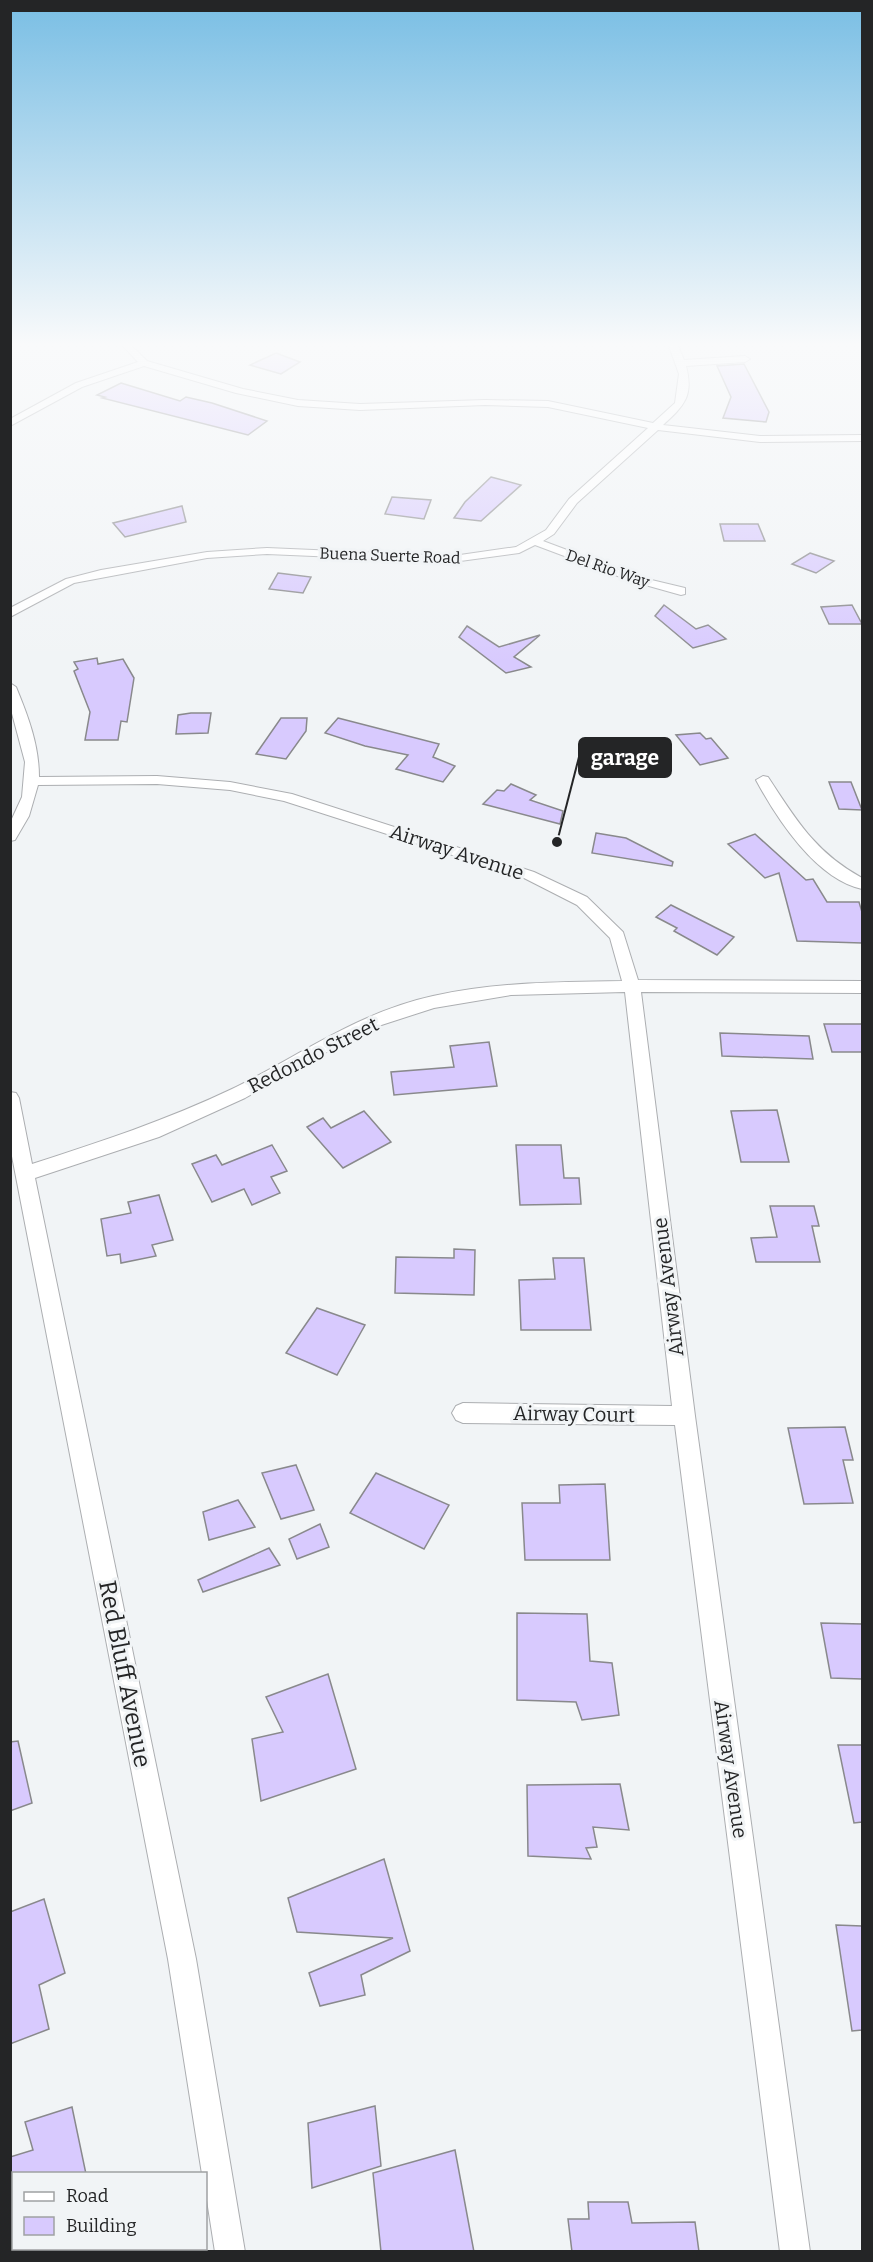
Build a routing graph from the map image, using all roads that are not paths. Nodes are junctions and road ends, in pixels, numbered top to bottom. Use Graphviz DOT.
graph roads {
  1 [pos="628,452"];
  2 [pos="536,542"];
  3 [pos="681,591"];
  4 [pos="10,613"];
  5 [pos="10,687"];
  6 [pos="763,780"];
  7 [pos="34,781"];
  8 [pos="10,837"];
  9 [pos="862,884"];
  10 [pos="632,986"];
  11 [pos="862,987"];
  12 [pos="10,1098"];
  13 [pos="27,1173"];
  14 [pos="463,1413"];
  15 [pos="684,1416"];
  16 [pos="230,2252"];
  17 [pos="795,2252"];
  1 -- 2 [label="street, Buena Suerte Road"];
  2 -- 3 [label="street, Del Rio Way"];
  2 -- 4 [label="street, Buena Suerte Road"];
  5 -- 7 [label="street"];
  6 -- 9 [label="street"];
  7 -- 8 [label="street"];
  7 -- 10 [label="street, Airway Avenue"];
  10 -- 11 [label="street, Redondo Street"];
  10 -- 13 [label="street, Redondo Street"];
  10 -- 15 [label="street, Airway Avenue"];
  12 -- 13 [label="street, Red Bluff Avenue"];
  13 -- 16 [label="street, Red Bluff Avenue"];
  14 -- 15 [label="street, Airway Court"];
  15 -- 17 [label="street, Airway Avenue"];
}
